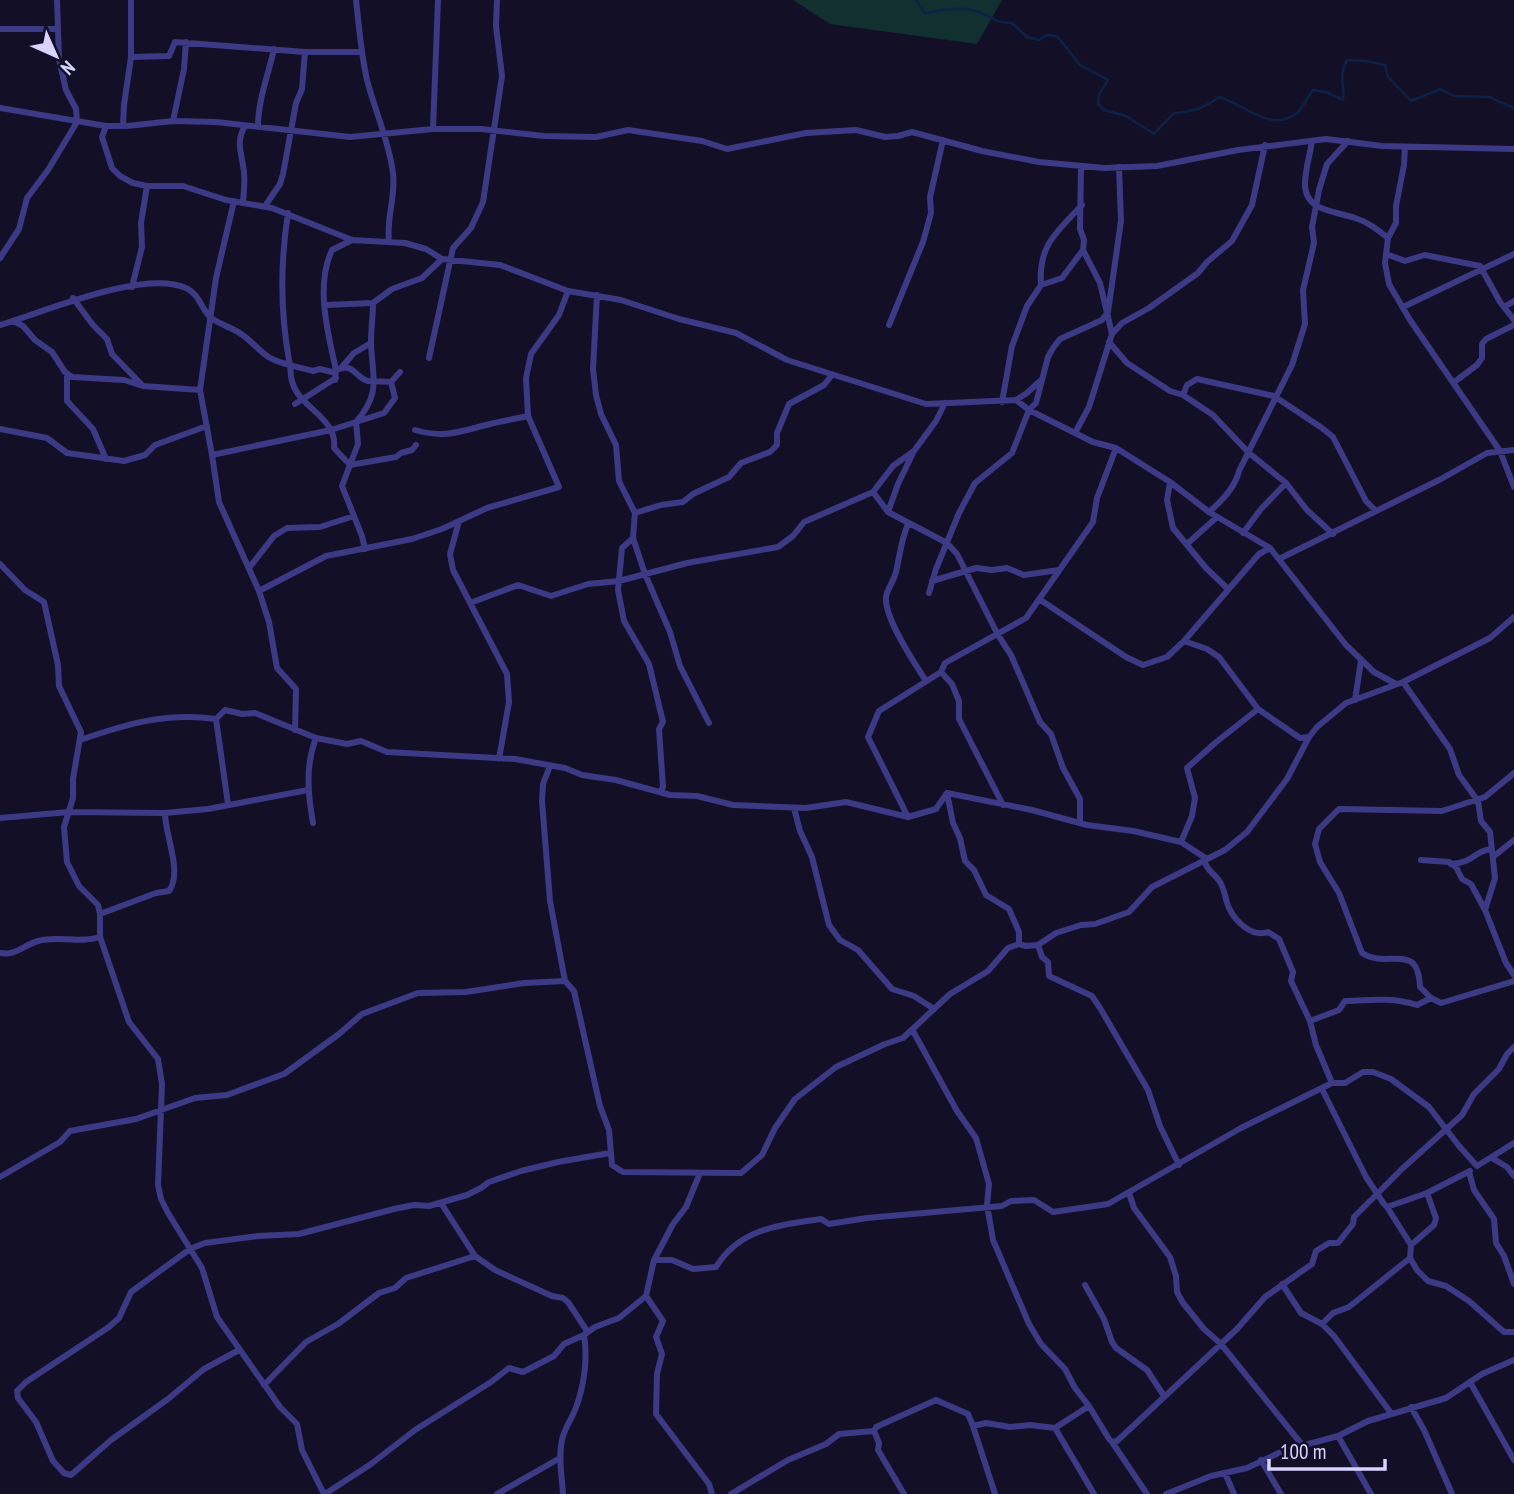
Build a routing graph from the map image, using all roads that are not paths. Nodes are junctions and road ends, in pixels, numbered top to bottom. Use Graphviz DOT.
graph roads {
  1 [pos="57,0"];
  2 [pos="131,0"];
  3 [pos="356,0"];
  4 [pos="438,0"];
  5 [pos="497,0"];
  6 [pos="0,29"];
  7 [pos="58,29"];
  8 [pos="186,42"];
  9 [pos="274,50"];
  10 [pos="305,52"];
  11 [pos="362,52"];
  12 [pos="131,57"];
  13 [pos="0,108"];
  14 [pos="173,121"];
  15 [pos="76,122"];
  16 [pos="106,126"];
  17 [pos="123,126"];
  18 [pos="245,126"];
  19 [pos="258,127"];
  20 [pos="433,129"];
  21 [pos="493,130"];
  22 [pos="293,132"];
  23 [pos="384,135"];
  24 [pos="943,140"];
  25 [pos="1312,141"];
  26 [pos="1348,141"];
  27 [pos="1265,145"];
  28 [pos="1405,147"];
  29 [pos="1514,149"];
  30 [pos="1081,167"];
  31 [pos="1119,167"];
  32 [pos="147,186"];
  33 [pos="234,201"];
  34 [pos="243,202"];
  35 [pos="1082,205"];
  36 [pos="1316,205"];
  37 [pos="265,206"];
  38 [pos="288,213"];
  39 [pos="1388,238"];
  40 [pos="352,240"];
  41 [pos="389,242"];
  42 [pos="1083,250"];
  43 [pos="1386,254"];
  44 [pos="1514,254"];
  45 [pos="0,258"];
  46 [pos="446,259"];
  47 [pos="1483,268"];
  48 [pos="1041,285"];
  49 [pos="132,287"];
  50 [pos="568,291"];
  51 [pos="597,295"];
  52 [pos="74,298"];
  53 [pos="1514,301"];
  54 [pos="373,303"];
  55 [pos="326,306"];
  56 [pos="1403,307"];
  57 [pos="1504,307"];
  58 [pos="1108,312"];
  59 [pos="210,317"];
  60 [pos="1514,320"];
  61 [pos="13,321"];
  62 [pos="0,325"];
  63 [pos="889,325"];
  64 [pos="1514,325"];
  65 [pos="1112,334"];
  66 [pos="1109,342"];
  67 [pos="371,343"];
  68 [pos="429,358"];
  69 [pos="290,364"];
  70 [pos="338,369"];
  71 [pos="400,372"];
  72 [pos="67,374"];
  73 [pos="832,375"];
  74 [pos="1042,379"];
  75 [pos="375,380"];
  76 [pos="391,382"];
  77 [pos="1453,383"];
  78 [pos="143,387"];
  79 [pos="200,390"];
  80 [pos="1183,395"];
  81 [pos="1274,396"];
  82 [pos="303,399"];
  83 [pos="1016,400"];
  84 [pos="1002,402"];
  85 [pos="944,403"];
  86 [pos="295,404"];
  87 [pos="1029,411"];
  88 [pos="528,416"];
  89 [pos="356,422"];
  90 [pos="207,426"];
  91 [pos="0,429"];
  92 [pos="331,430"];
  93 [pos="415,430"];
  94 [pos="1074,433"];
  95 [pos="415,445"];
  96 [pos="1116,448"];
  97 [pos="1514,450"];
  98 [pos="914,451"];
  99 [pos="1500,451"];
  100 [pos="1249,453"];
  101 [pos="212,455"];
  102 [pos="106,459"];
  103 [pos="350,465"];
  104 [pos="1170,482"];
  105 [pos="1286,483"];
  106 [pos="1514,486"];
  107 [pos="873,492"];
  108 [pos="1376,511"];
  109 [pos="888,512"];
  110 [pos="1209,512"];
  111 [pos="635,513"];
  112 [pos="354,516"];
  113 [pos="1217,517"];
  114 [pos="459,521"];
  115 [pos="908,524"];
  116 [pos="1243,533"];
  117 [pos="1333,534"];
  118 [pos="633,538"];
  119 [pos="947,543"];
  120 [pos="1187,544"];
  121 [pos="1270,548"];
  122 [pos="365,549"];
  123 [pos="1279,559"];
  124 [pos="0,564"];
  125 [pos="249,568"];
  126 [pos="1059,570"];
  127 [pos="966,571"];
  128 [pos="645,574"];
  129 [pos="619,581"];
  130 [pos="932,581"];
  131 [pos="1228,589"];
  132 [pos="259,591"];
  133 [pos="929,593"];
  134 [pos="1039,599"];
  135 [pos="470,603"];
  136 [pos="1514,617"];
  137 [pos="1507,623"];
  138 [pos="1514,630"];
  139 [pos="998,635"];
  140 [pos="1184,641"];
  141 [pos="1361,661"];
  142 [pos="941,672"];
  143 [pos="926,681"];
  144 [pos="1400,683"];
  145 [pos="1355,700"];
  146 [pos="1258,709"];
  147 [pos="216,719"];
  148 [pos="709,723"];
  149 [pos="295,730"];
  150 [pos="1308,737"];
  151 [pos="316,738"];
  152 [pos="80,740"];
  153 [pos="499,759"];
  154 [pos="550,766"];
  155 [pos="1514,773"];
  156 [pos="308,790"];
  157 [pos="661,792"];
  158 [pos="947,793"];
  159 [pos="1478,801"];
  160 [pos="228,804"];
  161 [pos="1003,804"];
  162 [pos="794,808"];
  163 [pos="69,812"];
  164 [pos="165,813"];
  165 [pos="908,817"];
  166 [pos="0,818"];
  167 [pos="1080,822"];
  168 [pos="313,823"];
  169 [pos="1514,840"];
  170 [pos="1181,842"];
  171 [pos="1492,853"];
  172 [pos="1206,860"];
  173 [pos="1421,860"];
  174 [pos="1451,864"];
  175 [pos="1485,910"];
  176 [pos="100,914"];
  177 [pos="100,937"];
  178 [pos="1019,944"];
  179 [pos="1038,945"];
  180 [pos="0,953"];
  181 [pos="1514,978"];
  182 [pos="565,981"];
  183 [pos="1431,998"];
  184 [pos="934,1009"];
  185 [pos="1310,1021"];
  186 [pos="913,1031"];
  187 [pos="1514,1047"];
  188 [pos="1332,1083"];
  189 [pos="1321,1089"];
  190 [pos="162,1110"];
  191 [pos="1446,1130"];
  192 [pos="1514,1143"];
  193 [pos="610,1153"];
  194 [pos="1492,1158"];
  195 [pos="1180,1165"];
  196 [pos="1477,1166"];
  197 [pos="700,1172"];
  198 [pos="1469,1172"];
  199 [pos="1514,1176"];
  200 [pos="0,1177"];
  201 [pos="1129,1193"];
  202 [pos="1427,1193"];
  203 [pos="1377,1196"];
  204 [pos="441,1203"];
  205 [pos="987,1205"];
  206 [pos="1387,1207"];
  207 [pos="1411,1245"];
  208 [pos="190,1249"];
  209 [pos="475,1256"];
  210 [pos="1410,1258"];
  211 [pos="654,1260"];
  212 [pos="1282,1284"];
  213 [pos="1514,1284"];
  214 [pos="1085,1285"];
  215 [pos="646,1296"];
  216 [pos="1322,1324"];
  217 [pos="1514,1332"];
  218 [pos="585,1333"];
  219 [pos="1221,1344"];
  220 [pos="239,1350"];
  221 [pos="1514,1360"];
  222 [pos="1470,1382"];
  223 [pos="264,1385"];
  224 [pos="1164,1396"];
  225 [pos="1089,1406"];
  226 [pos="1411,1407"];
  227 [pos="1391,1413"];
  228 [pos="973,1426"];
  229 [pos="1055,1428"];
  230 [pos="874,1431"];
  231 [pos="1338,1436"];
  232 [pos="1112,1442"];
  233 [pos="1303,1446"];
  234 [pos="560,1458"];
  235 [pos="1261,1460"];
  236 [pos="1514,1460"];
  237 [pos="1225,1473"];
  238 [pos="325,1494"];
  239 [pos="497,1494"];
  240 [pos="563,1494"];
  241 [pos="712,1494"];
  242 [pos="731,1494"];
  243 [pos="904,1494"];
  244 [pos="995,1494"];
  245 [pos="1094,1494"];
  246 [pos="1147,1494"];
  247 [pos="1166,1494"];
  248 [pos="1234,1494"];
  249 [pos="1281,1494"];
  250 [pos="1371,1494"];
  251 [pos="1452,1494"];
  1 -- 7 [label="street"];
  2 -- 12 [label="street"];
  3 -- 11 [label="street"];
  4 -- 20 [label="street"];
  5 -- 21 [label="street"];
  6 -- 7 [label="street"];
  7 -- 15 [label="street"];
  8 -- 9 [label="street"];
  8 -- 12 [label="street"];
  8 -- 14 [label="street"];
  9 -- 10 [label="street"];
  9 -- 19 [label="street"];
  10 -- 11 [label="street"];
  10 -- 22 [label="street"];
  11 -- 23 [label="street"];
  12 -- 17 [label="street"];
  13 -- 15 [label="street"];
  14 -- 17 [label="street"];
  14 -- 18 [label="street"];
  15 -- 16 [label="street"];
  15 -- 45 [label="street"];
  16 -- 17 [label="street"];
  16 -- 32 [label="street"];
  18 -- 19 [label="street"];
  18 -- 34 [label="street"];
  19 -- 22 [label="street"];
  20 -- 21 [label="street"];
  20 -- 23 [label="street"];
  21 -- 24 [label="street"];
  21 -- 46 [label="street"];
  22 -- 23 [label="street"];
  22 -- 37 [label="street"];
  23 -- 41 [label="street"];
  24 -- 30 [label="street"];
  24 -- 63 [label="street"];
  25 -- 26 [label="street"];
  25 -- 27 [label="street"];
  25 -- 36 [label="street"];
  26 -- 28 [label="street"];
  26 -- 36 [label="street"];
  27 -- 31 [label="street"];
  27 -- 65 [label="street"];
  28 -- 29 [label="street"];
  28 -- 39 [label="street"];
  30 -- 31 [label="street"];
  30 -- 35 [label="street"];
  31 -- 58 [label="street"];
  32 -- 33 [label="street"];
  32 -- 49 [label="street"];
  33 -- 34 [label="street"];
  33 -- 59 [label="street"];
  34 -- 37 [label="street"];
  35 -- 42 [label="street"];
  35 -- 48 [label="street"];
  36 -- 39 [label="street"];
  36 -- 81 [label="street"];
  37 -- 38 [label="street"];
  38 -- 40 [label="street"];
  38 -- 69 [label="street"];
  39 -- 43 [label="street"];
  40 -- 41 [label="street"];
  40 -- 55 [label="street"];
  41 -- 46 [label="street"];
  42 -- 48 [label="street"];
  42 -- 58 [label="street"];
  43 -- 47 [label="street"];
  43 -- 56 [label="street"];
  44 -- 47 [label="street"];
  46 -- 50 [label="street"];
  46 -- 54 [label="street"];
  46 -- 68 [label="street"];
  47 -- 56 [label="street"];
  47 -- 57 [label="street"];
  48 -- 84 [label="street"];
  49 -- 52 [label="street"];
  49 -- 59 [label="street"];
  50 -- 51 [label="street"];
  50 -- 88 [label="street"];
  51 -- 73 [label="street"];
  51 -- 111 [label="street"];
  52 -- 61 [label="street"];
  52 -- 78 [label="street"];
  53 -- 57 [label="street"];
  54 -- 55 [label="street"];
  54 -- 67 [label="street"];
  55 -- 70 [label="street"];
  56 -- 77 [label="street"];
  57 -- 60 [label="street"];
  58 -- 65 [label="street"];
  58 -- 74 [label="street"];
  59 -- 69 [label="street"];
  59 -- 79 [label="street"];
  61 -- 62 [label="street"];
  61 -- 72 [label="street"];
  64 -- 77 [label="street"];
  65 -- 66 [label="street"];
  66 -- 80 [label="street"];
  66 -- 94 [label="street"];
  67 -- 70 [label="street"];
  67 -- 75 [label="street"];
  69 -- 70 [label="street"];
  69 -- 82 [label="street"];
  70 -- 75 [label="street"];
  70 -- 82 [label="street"];
  71 -- 76 [label="street"];
  72 -- 78 [label="street"];
  72 -- 102 [label="street"];
  73 -- 85 [label="street"];
  73 -- 111 [label="street"];
  74 -- 83 [label="street"];
  74 -- 87 [label="street"];
  75 -- 76 [label="street"];
  75 -- 89 [label="street"];
  76 -- 89 [label="street"];
  77 -- 99 [label="street"];
  78 -- 79 [label="street"];
  79 -- 90 [label="street"];
  80 -- 81 [label="street"];
  80 -- 100 [label="street"];
  81 -- 100 [label="street"];
  81 -- 108 [label="street"];
  82 -- 86 [label="street"];
  82 -- 92 [label="street"];
  83 -- 84 [label="street"];
  83 -- 87 [label="street"];
  84 -- 85 [label="street"];
  85 -- 98 [label="street"];
  87 -- 94 [label="street"];
  87 -- 119 [label="street"];
  88 -- 93 [label="street"];
  88 -- 114 [label="street"];
  89 -- 92 [label="street"];
  89 -- 103 [label="street"];
  90 -- 101 [label="street"];
  90 -- 102 [label="street"];
  91 -- 102 [label="street"];
  92 -- 101 [label="street"];
  92 -- 103 [label="street"];
  94 -- 96 [label="street"];
  95 -- 103 [label="street"];
  96 -- 104 [label="street"];
  96 -- 126 [label="street"];
  97 -- 99 [label="street"];
  98 -- 107 [label="street"];
  98 -- 109 [label="street"];
  99 -- 106 [label="street"];
  99 -- 108 [label="street"];
  100 -- 105 [label="street"];
  100 -- 110 [label="street"];
  101 -- 125 [label="street"];
  103 -- 112 [label="street"];
  104 -- 110 [label="street"];
  104 -- 120 [label="street"];
  105 -- 116 [label="street"];
  105 -- 117 [label="street"];
  107 -- 109 [label="street"];
  107 -- 128 [label="street"];
  108 -- 117 [label="street"];
  109 -- 115 [label="street"];
  110 -- 113 [label="street"];
  111 -- 118 [label="street"];
  112 -- 122 [label="street"];
  112 -- 125 [label="street"];
  113 -- 116 [label="street"];
  113 -- 120 [label="street"];
  114 -- 122 [label="street"];
  114 -- 135 [label="street"];
  115 -- 119 [label="street"];
  115 -- 143 [label="street"];
  116 -- 121 [label="street"];
  117 -- 123 [label="street"];
  118 -- 128 [label="street"];
  118 -- 129 [label="street"];
  119 -- 127 [label="street"];
  119 -- 130 [label="street"];
  120 -- 131 [label="street"];
  121 -- 123 [label="street"];
  121 -- 131 [label="street"];
  122 -- 132 [label="street"];
  123 -- 141 [label="street"];
  124 -- 152 [label="street"];
  125 -- 132 [label="street"];
  126 -- 127 [label="street"];
  126 -- 134 [label="street"];
  127 -- 130 [label="street"];
  127 -- 139 [label="street"];
  128 -- 129 [label="street"];
  128 -- 148 [label="street"];
  129 -- 135 [label="street"];
  129 -- 157 [label="street"];
  130 -- 133 [label="street"];
  131 -- 140 [label="street"];
  132 -- 149 [label="street"];
  134 -- 139 [label="street"];
  134 -- 140 [label="street"];
  135 -- 153 [label="street"];
  136 -- 137 [label="street"];
  137 -- 138 [label="street"];
  137 -- 144 [label="street"];
  139 -- 142 [label="street"];
  139 -- 167 [label="street"];
  140 -- 146 [label="street"];
  141 -- 144 [label="street"];
  141 -- 145 [label="street"];
  142 -- 143 [label="street"];
  142 -- 161 [label="street"];
  143 -- 165 [label="street"];
  144 -- 145 [label="street"];
  144 -- 159 [label="street"];
  145 -- 150 [label="street"];
  146 -- 150 [label="street"];
  146 -- 170 [label="street"];
  147 -- 149 [label="street"];
  147 -- 152 [label="street"];
  147 -- 160 [label="street"];
  149 -- 151 [label="street"];
  150 -- 172 [label="street"];
  151 -- 153 [label="street"];
  151 -- 156 [label="street"];
  152 -- 163 [label="street"];
  153 -- 154 [label="street"];
  154 -- 157 [label="street"];
  154 -- 182 [label="street"];
  155 -- 159 [label="street"];
  156 -- 160 [label="street"];
  156 -- 168 [label="street"];
  157 -- 162 [label="street"];
  158 -- 161 [label="street"];
  158 -- 165 [label="street"];
  158 -- 178 [label="street"];
  159 -- 171 [label="street"];
  159 -- 183 [label="street"];
  160 -- 164 [label="street"];
  161 -- 167 [label="street"];
  162 -- 165 [label="street"];
  162 -- 184 [label="street"];
  163 -- 164 [label="street"];
  163 -- 166 [label="street"];
  163 -- 176 [label="street"];
  164 -- 176 [label="street"];
  167 -- 170 [label="street"];
  169 -- 171 [label="street"];
  170 -- 172 [label="street"];
  171 -- 174 [label="street"];
  171 -- 175 [label="street"];
  172 -- 179 [label="street"];
  172 -- 185 [label="street"];
  173 -- 174 [label="street"];
  174 -- 175 [label="street"];
  175 -- 181 [label="street"];
  176 -- 177 [label="street"];
  177 -- 180 [label="street"];
  177 -- 190 [label="street"];
  178 -- 179 [label="street"];
  178 -- 184 [label="street"];
  179 -- 195 [label="street"];
  181 -- 183 [label="street"];
  182 -- 190 [label="street"];
  182 -- 193 [label="street"];
  183 -- 185 [label="street"];
  184 -- 186 [label="street"];
  185 -- 188 [label="street"];
  186 -- 197 [label="street"];
  186 -- 205 [label="street"];
  187 -- 191 [label="street"];
  188 -- 189 [label="street"];
  188 -- 191 [label="street"];
  189 -- 195 [label="street"];
  189 -- 203 [label="street"];
  190 -- 200 [label="street"];
  190 -- 208 [label="street"];
  191 -- 196 [label="street"];
  191 -- 203 [label="street"];
  192 -- 194 [label="street"];
  193 -- 197 [label="street"];
  193 -- 204 [label="street"];
  194 -- 196 [label="street"];
  194 -- 199 [label="street"];
  195 -- 201 [label="street"];
  196 -- 198 [label="street"];
  197 -- 211 [label="street"];
  198 -- 202 [label="street"];
  198 -- 213 [label="street"];
  201 -- 205 [label="street"];
  201 -- 219 [label="street"];
  202 -- 206 [label="street"];
  202 -- 207 [label="street"];
  203 -- 206 [label="street"];
  203 -- 212 [label="street"];
  204 -- 208 [label="street"];
  204 -- 209 [label="street"];
  205 -- 211 [label="street"];
  205 -- 225 [label="street"];
  206 -- 207 [label="street"];
  207 -- 210 [label="street"];
  208 -- 220 [label="street"];
  208 -- 220 [label="street"];
  209 -- 218 [label="street"];
  209 -- 223 [label="street"];
  210 -- 216 [label="street"];
  210 -- 217 [label="street"];
  211 -- 215 [label="street"];
  212 -- 216 [label="street"];
  212 -- 219 [label="street"];
  214 -- 224 [label="street"];
  215 -- 218 [label="street"];
  215 -- 241 [label="street"];
  216 -- 227 [label="street"];
  218 -- 234 [label="street"];
  218 -- 238 [label="street"];
  219 -- 224 [label="street"];
  219 -- 233 [label="street"];
  220 -- 223 [label="street"];
  221 -- 222 [label="street"];
  222 -- 226 [label="street"];
  222 -- 236 [label="street"];
  223 -- 238 [label="street"];
  224 -- 232 [label="street"];
  225 -- 229 [label="street"];
  225 -- 232 [label="street"];
  226 -- 227 [label="street"];
  226 -- 251 [label="street"];
  227 -- 231 [label="street"];
  228 -- 229 [label="street"];
  228 -- 230 [label="street"];
  228 -- 244 [label="street"];
  229 -- 245 [label="street"];
  230 -- 242 [label="street"];
  230 -- 243 [label="street"];
  231 -- 233 [label="street"];
  231 -- 250 [label="street"];
  232 -- 246 [label="street"];
  233 -- 235 [label="street"];
  234 -- 239 [label="street"];
  234 -- 240 [label="street"];
  235 -- 237 [label="street"];
  235 -- 249 [label="street"];
  237 -- 247 [label="street"];
  237 -- 248 [label="street"];
}
